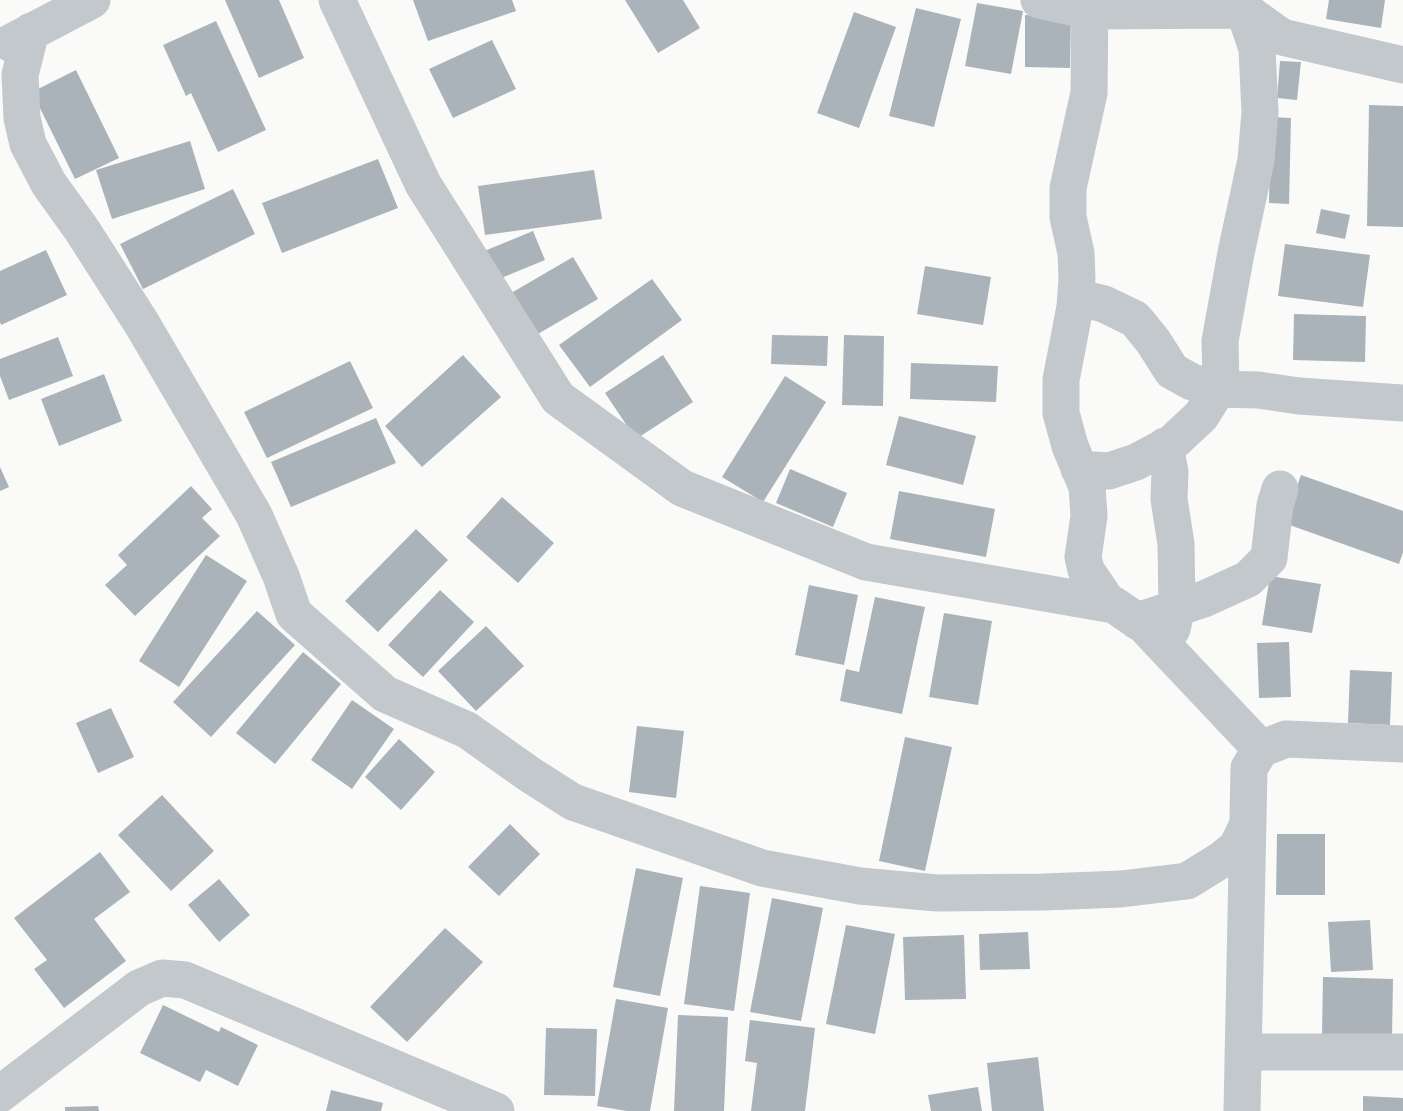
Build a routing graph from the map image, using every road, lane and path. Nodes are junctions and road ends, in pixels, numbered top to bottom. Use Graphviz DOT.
graph roads {
  1 [pos="92,0"];
  2 [pos="337,0"];
  3 [pos="1040,0"];
  4 [pos="1244,5"];
  5 [pos="1090,6"];
  6 [pos="26,26"];
  7 [pos="1403,65"];
  8 [pos="1076,297"];
  9 [pos="1218,389"];
  10 [pos="1403,403"];
  11 [pos="1166,446"];
  12 [pos="1079,469"];
  13 [pos="1280,489"];
  14 [pos="1177,607"];
  15 [pos="1123,612"];
  16 [pos="1168,651"];
  17 [pos="1403,744"];
  18 [pos="1261,749"];
  19 [pos="1247,826"];
  20 [pos="1243,1052"];
  21 [pos="1403,1052"];
  22 [pos="0,1094"];
  23 [pos="496,1111"];
  24 [pos="1242,1111"];
  1 -- 6 [label="street"];
  2 -- 15 [label="street"];
  3 -- 5 [label="street"];
  4 -- 5 [label="street"];
  4 -- 7 [label="street"];
  4 -- 9 [label="street"];
  5 -- 8 [label="street"];
  6 -- 19 [label="street"];
  8 -- 9 [label="street"];
  8 -- 12 [label="street"];
  9 -- 10 [label="street"];
  9 -- 11 [label="street"];
  11 -- 12 [label="street"];
  11 -- 14 [label="street"];
  12 -- 15 [label="street"];
  13 -- 14 [label="street"];
  14 -- 15 [label="street"];
  14 -- 16 [label="street"];
  15 -- 16 [label="street"];
  16 -- 18 [label="street"];
  17 -- 18 [label="street"];
  18 -- 19 [label="street"];
  19 -- 20 [label="street"];
  20 -- 21 [label="street"];
  20 -- 24 [label="street"];
  22 -- 23 [label="street"];
}
